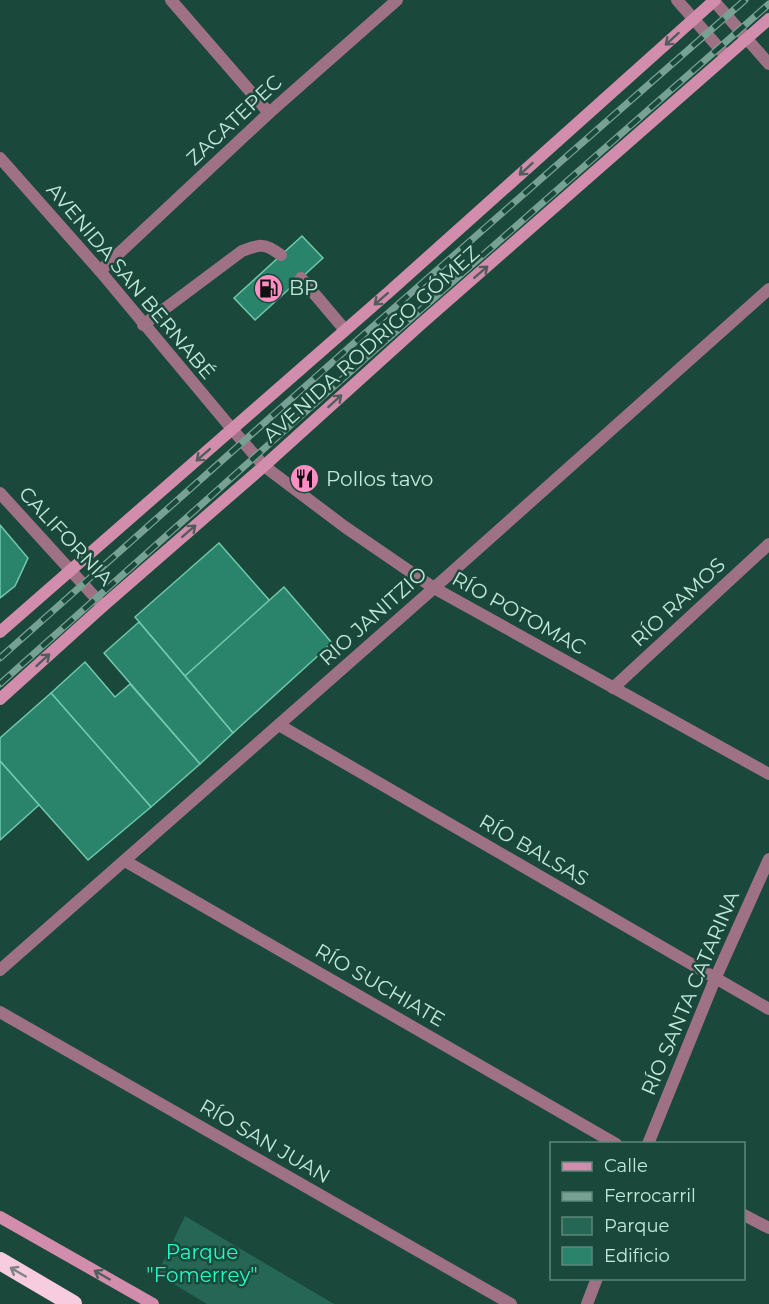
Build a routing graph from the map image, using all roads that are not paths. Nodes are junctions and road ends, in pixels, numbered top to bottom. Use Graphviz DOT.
graph roads {
  1 [pos="171,0"];
  2 [pos="398,0"];
  3 [pos="677,0"];
  4 [pos="715,1"];
  5 [pos="693,19"];
  6 [pos="769,19"];
  7 [pos="747,38"];
  8 [pos="726,56"];
  9 [pos="769,64"];
  10 [pos="269,113"];
  11 [pos="0,159"];
  12 [pos="280,255"];
  13 [pos="100,271"];
  14 [pos="301,278"];
  15 [pos="769,289"];
  16 [pos="143,325"];
  17 [pos="345,330"];
  18 [pos="232,429"];
  19 [pos="264,466"];
  20 [pos="0,493"];
  21 [pos="769,544"];
  22 [pos="70,570"];
  23 [pos="434,588"];
  24 [pos="103,606"];
  25 [pos="0,632"];
  26 [pos="613,688"];
  27 [pos="0,699"];
  28 [pos="279,725"];
  29 [pos="769,774"];
  30 [pos="769,859"];
  31 [pos="125,861"];
  32 [pos="0,970"];
  33 [pos="715,979"];
  34 [pos="769,1009"];
  35 [pos="0,1012"];
  36 [pos="614,1142"];
  37 [pos="648,1142"];
  38 [pos="745,1216"];
  39 [pos="0,1217"];
  40 [pos="769,1228"];
  41 [pos="0,1261"];
  42 [pos="596,1280"];
  43 [pos="73,1304"];
  44 [pos="153,1304"];
  45 [pos="511,1304"];
  46 [pos="587,1304"];
  1 -- 10 [label="street"];
  2 -- 10 [label="street, ZACATEPEC"];
  3 -- 5 [label="street"];
  4 -- 5 [label="main road, AVENIDA RODRIGO GÓMEZ"];
  4 -- 7 [label="street"];
  5 -- 8 [label="street"];
  5 -- 17 [label="main road, AVENIDA RODRIGO GÓMEZ, one-way"];
  6 -- 7 [label="main road, AVENIDA RODRIGO GÓMEZ"];
  7 -- 8 [label="main road, AVENIDA RODRIGO GÓMEZ"];
  7 -- 9 [label="street"];
  19 -- 8 [label="main road, AVENIDA RODRIGO GÓMEZ, one-way"];
  10 -- 13 [label="street, ZACATEPEC"];
  11 -- 13 [label="street, AVENIDA SAN BERNABÉ"];
  12 -- 16 [label="street"];
  13 -- 16 [label="street, AVENIDA SAN BERNABÉ"];
  14 -- 17 [label="street"];
  15 -- 23 [label="street, RIO JANITZIO"];
  16 -- 18 [label="street, AVENIDA SAN BERNABÉ"];
  17 -- 18 [label="main road, AVENIDA RODRIGO GÓMEZ"];
  18 -- 19 [label="street, AVENIDA SAN BERNABÉ"];
  18 -- 22 [label="main road, AVENIDA RODRIGO GÓMEZ, one-way"];
  19 -- 23 [label="street, RÍO POTOMAC"];
  24 -- 19 [label="main road, AVENIDA RODRIGO GÓMEZ, one-way"];
  20 -- 22 [label="street, CALIFORNIA"];
  21 -- 26 [label="street, RÍO RAMOS"];
  22 -- 24 [label="street, CALIFORNIA"];
  22 -- 25 [label="main road, AVENIDA RODRIGO GÓMEZ"];
  23 -- 26 [label="street, RÍO POTOMAC"];
  23 -- 28 [label="street, RIO JANITZIO"];
  27 -- 24 [label="main road, AVENIDA RODRIGO GÓMEZ, one-way"];
  26 -- 29 [label="street, RÍO POTOMAC"];
  28 -- 31 [label="street, RIO JANITZIO"];
  28 -- 33 [label="street, RÍO BALSAS"];
  30 -- 33 [label="street, RÍO SANTA CATARINA"];
  31 -- 32 [label="street, RIO JANITZIO"];
  31 -- 36 [label="street, RÍO SUCHIATE"];
  33 -- 34 [label="street, RÍO BALSAS"];
  33 -- 37 [label="street, RÍO SANTA CATARINA"];
  35 -- 45 [label="street, RÍO SAN JUAN"];
  38 -- 40 [label="street"];
  44 -- 39 [label="main road, one-way"];
  43 -- 41 [label="highway, one-way"];
  42 -- 46 [label="street"];
}
